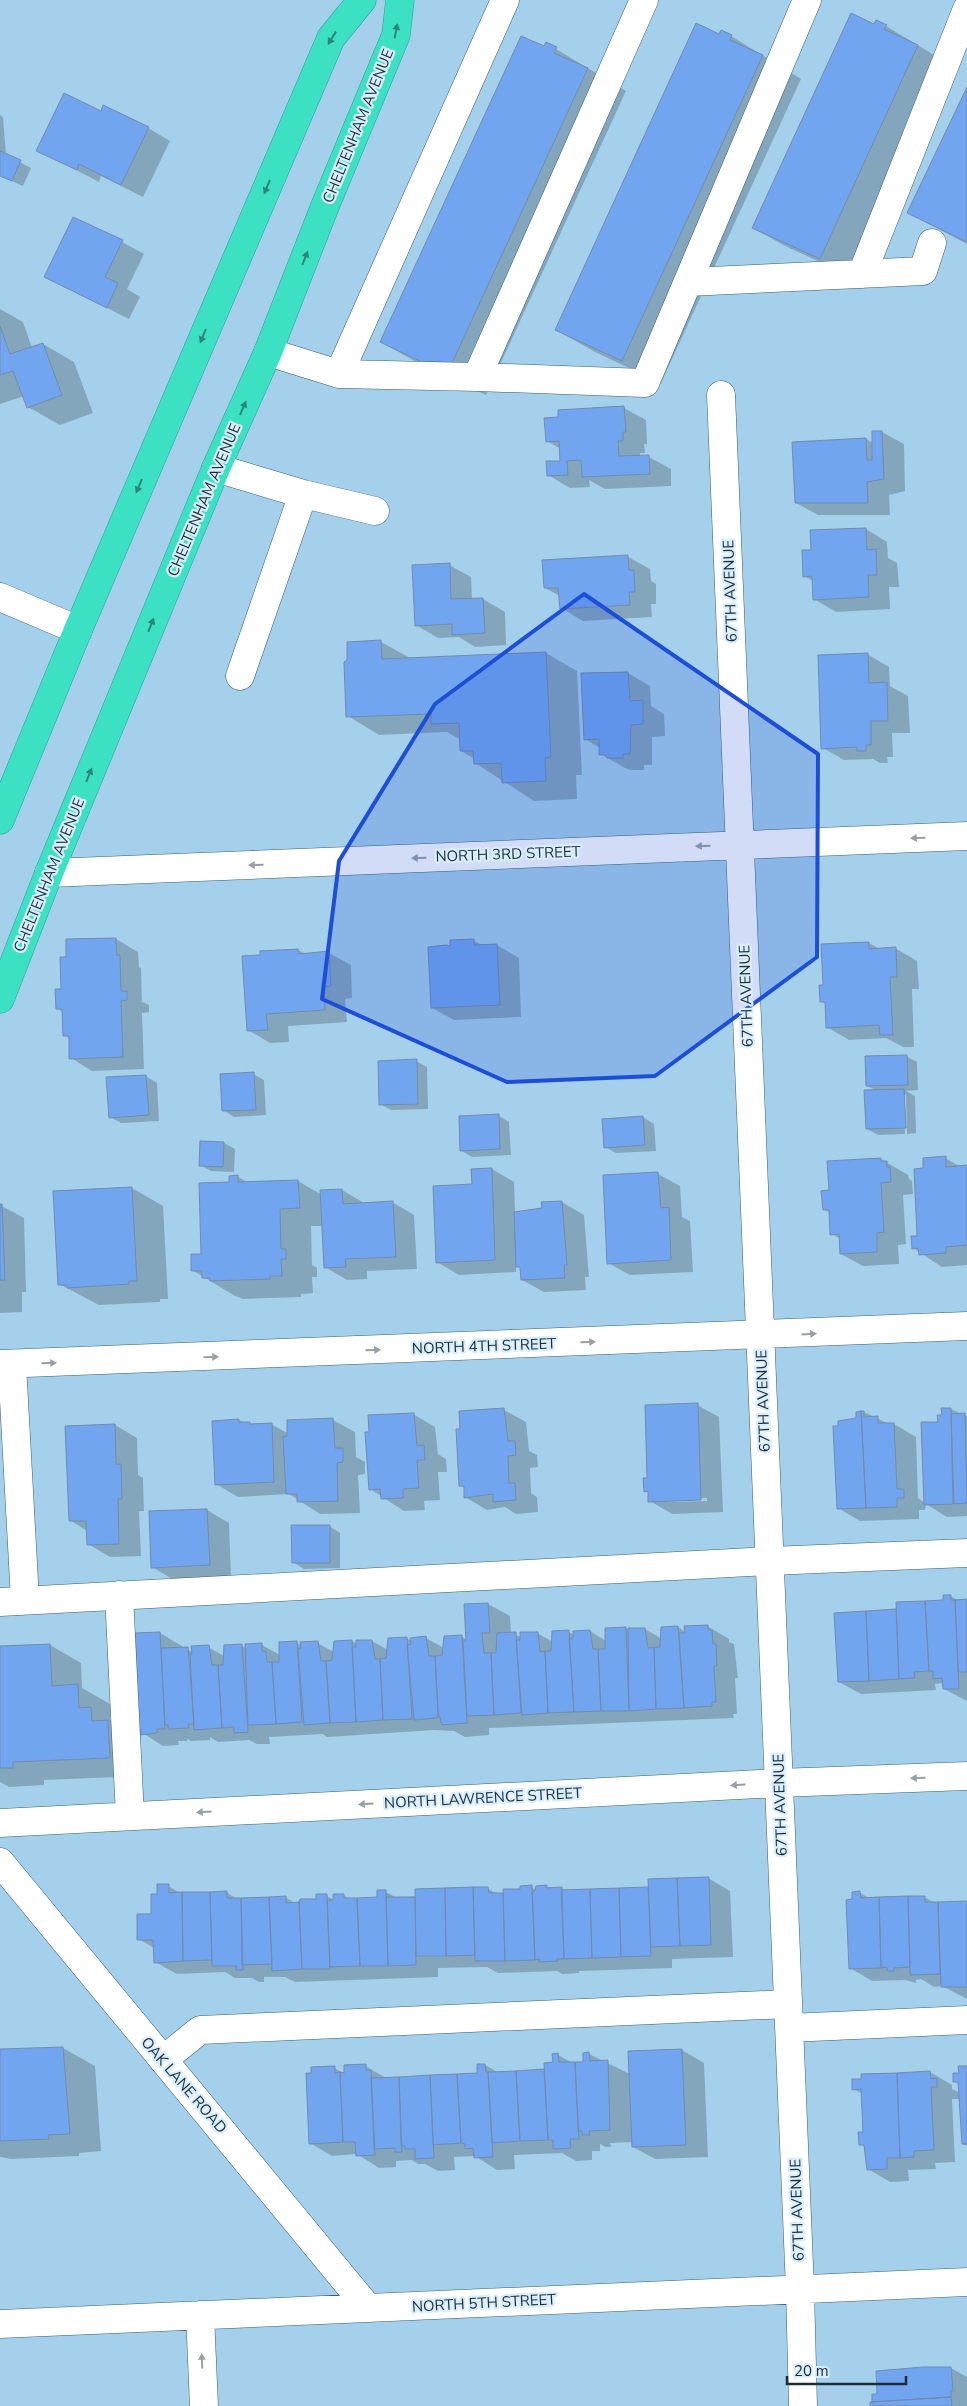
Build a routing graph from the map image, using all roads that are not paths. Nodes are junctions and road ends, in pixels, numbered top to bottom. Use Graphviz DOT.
graph roads {
  1 [pos="362,0"];
  2 [pos="400,0"];
  3 [pos="505,0"];
  4 [pos="644,0"];
  5 [pos="807,0"];
  6 [pos="967,9"];
  7 [pos="932,243"];
  8 [pos="862,274"];
  9 [pos="688,282"];
  10 [pos="268,352"];
  11 [pos="339,374"];
  12 [pos="477,377"];
  13 [pos="721,396"];
  14 [pos="216,468"];
  15 [pos="303,494"];
  16 [pos="374,510"];
  17 [pos="0,597"];
  18 [pos="78,630"];
  19 [pos="240,676"];
  20 [pos="0,820"];
  21 [pos="967,836"];
  22 [pos="740,845"];
  23 [pos="49,873"];
  24 [pos="0,999"];
  25 [pos="967,1326"];
  26 [pos="760,1336"];
  27 [pos="6,1364"];
  28 [pos="967,1553"];
  29 [pos="770,1561"];
  30 [pos="119,1595"];
  31 [pos="12,1601"];
  32 [pos="967,1776"];
  33 [pos="779,1783"];
  34 [pos="130,1816"];
  35 [pos="0,1822"];
  36 [pos="0,1862"];
  37 [pos="789,2016"];
  38 [pos="967,2020"];
  39 [pos="163,2060"];
  40 [pos="967,2282"];
  41 [pos="800,2289"];
  42 [pos="368,2308"];
  43 [pos="200,2315"];
  44 [pos="0,2324"];
  45 [pos="204,2406"];
  46 [pos="803,2406"];
  1 -- 18 [label="highway, one-way"];
  10 -- 2 [label="highway, CHELTENHAM AVENUE, one-way"];
  3 -- 11 [label="street"];
  4 -- 12 [label="street"];
  5 -- 9 [label="street"];
  6 -- 8 [label="street"];
  7 -- 8 [label="street"];
  8 -- 9 [label="street"];
  9 -- 12 [label="street"];
  10 -- 11 [label="street"];
  14 -- 10 [label="highway, CHELTENHAM AVENUE, one-way"];
  11 -- 12 [label="street"];
  13 -- 22 [label="street, 67TH AVENUE"];
  14 -- 15 [label="street"];
  23 -- 14 [label="highway, CHELTENHAM AVENUE, one-way"];
  15 -- 16 [label="street"];
  15 -- 19 [label="street"];
  17 -- 18 [label="street"];
  18 -- 20 [label="highway"];
  21 -- 22 [label="street, NORTH 3RD STREET, one-way"];
  22 -- 23 [label="street, NORTH 3RD STREET, one-way"];
  22 -- 26 [label="street, 67TH AVENUE"];
  23 -- 24 [label="highway, CHELTENHAM AVENUE"];
  26 -- 25 [label="street, NORTH 4TH STREET, one-way"];
  27 -- 26 [label="street, NORTH 4TH STREET, one-way"];
  26 -- 29 [label="street, 67TH AVENUE"];
  27 -- 31 [label="street"];
  28 -- 29 [label="street"];
  29 -- 30 [label="street"];
  29 -- 33 [label="street, 67TH AVENUE"];
  30 -- 31 [label="street"];
  30 -- 34 [label="street"];
  32 -- 33 [label="street, NORTH LAWRENCE STREET, one-way"];
  33 -- 34 [label="street, NORTH LAWRENCE STREET, one-way"];
  33 -- 37 [label="street, 67TH AVENUE"];
  34 -- 35 [label="street, NORTH LAWRENCE STREET"];
  36 -- 39 [label="street, OAK LANE ROAD"];
  37 -- 38 [label="street"];
  37 -- 39 [label="street"];
  37 -- 41 [label="street, 67TH AVENUE"];
  39 -- 42 [label="street, OAK LANE ROAD"];
  40 -- 41 [label="street, NORTH 5TH STREET"];
  41 -- 42 [label="street, NORTH 5TH STREET"];
  41 -- 46 [label="street, 67TH AVENUE"];
  42 -- 43 [label="street, NORTH 5TH STREET"];
  43 -- 44 [label="street, NORTH 5TH STREET"];
  45 -- 43 [label="street, one-way"];
}
